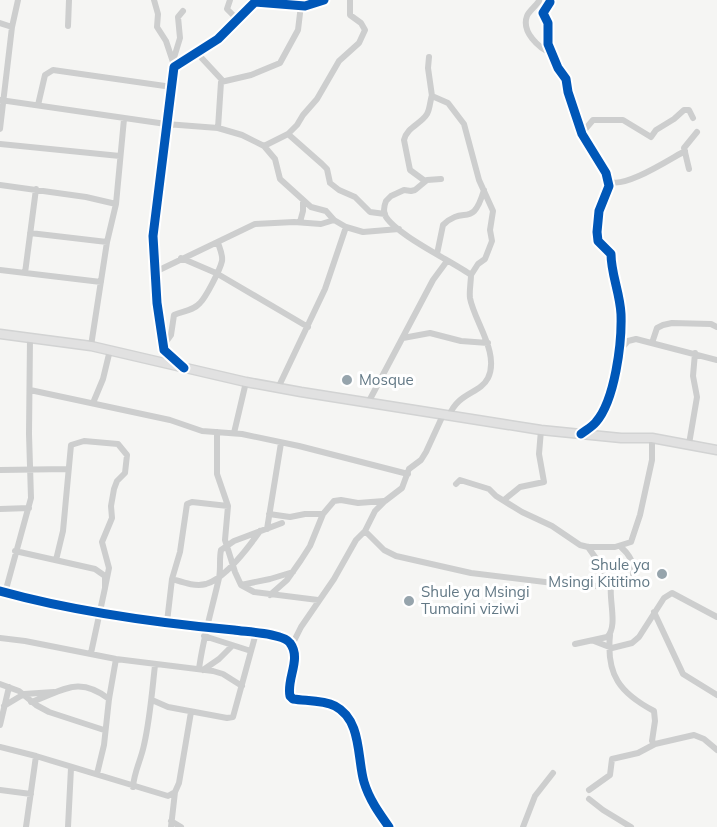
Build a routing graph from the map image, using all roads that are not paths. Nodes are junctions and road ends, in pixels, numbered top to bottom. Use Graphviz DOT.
graph roads {
  1 [pos="18,0"];
  2 [pos="69,0"];
  3 [pos="154,0"];
  4 [pos="230,0"];
  5 [pos="324,0"];
  6 [pos="350,0"];
  7 [pos="539,1"];
  8 [pos="553,1"];
  9 [pos="297,4"];
  10 [pos="183,11"];
  11 [pos="237,19"];
  12 [pos="0,23"];
  13 [pos="68,26"];
  14 [pos="12,27"];
  15 [pos="197,53"];
  16 [pos="551,53"];
  17 [pos="429,57"];
  18 [pos="173,65"];
  19 [pos="223,81"];
  20 [pos="172,87"];
  21 [pos="432,95"];
  22 [pos="2,100"];
  23 [pos="38,105"];
  24 [pos="124,118"];
  25 [pos="693,118"];
  26 [pos="166,124"];
  27 [pos="218,128"];
  28 [pos="0,129"];
  29 [pos="697,132"];
  30 [pos="582,133"];
  31 [pos="288,134"];
  32 [pos="0,144"];
  33 [pos="264,146"];
  34 [pos="685,151"];
  35 [pos="120,156"];
  36 [pos="689,168"];
  37 [pos="441,179"];
  38 [pos="425,181"];
  39 [pos="609,181"];
  40 [pos="0,185"];
  41 [pos="36,189"];
  42 [pos="484,190"];
  43 [pos="303,200"];
  44 [pos="116,204"];
  45 [pos="385,214"];
  46 [pos="334,220"];
  47 [pos="300,222"];
  48 [pos="346,227"];
  49 [pos="399,229"];
  50 [pos="30,233"];
  51 [pos="107,243"];
  52 [pos="218,243"];
  53 [pos="437,254"];
  54 [pos="181,258"];
  55 [pos="447,261"];
  56 [pos="0,270"];
  57 [pos="155,272"];
  58 [pos="25,273"];
  59 [pos="216,273"];
  60 [pos="471,275"];
  61 [pos="101,282"];
  62 [pos="308,327"];
  63 [pos="717,327"];
  64 [pos="0,334"];
  65 [pos="30,338"];
  66 [pos="403,338"];
  67 [pos="488,343"];
  68 [pos="652,343"];
  69 [pos="91,346"];
  70 [pos="163,346"];
  71 [pos="110,350"];
  72 [pos="618,353"];
  73 [pos="695,353"];
  74 [pos="717,360"];
  75 [pos="184,368"];
  76 [pos="246,382"];
  77 [pos="278,388"];
  78 [pos="30,390"];
  79 [pos="93,403"];
  80 [pos="368,403"];
  81 [pos="446,415"];
  82 [pos="542,430"];
  83 [pos="217,432"];
  84 [pos="234,433"];
  85 [pos="581,434"];
  86 [pos="652,438"];
  87 [pos="281,443"];
  88 [pos="690,444"];
  89 [pos="717,450"];
  90 [pos="68,469"];
  91 [pos="0,470"];
  92 [pos="30,470"];
  93 [pos="408,474"];
  94 [pos="456,484"];
  95 [pos="504,500"];
  96 [pos="385,501"];
  97 [pos="228,506"];
  98 [pos="29,508"];
  99 [pos="0,509"];
  100 [pos="268,514"];
  101 [pos="323,514"];
  102 [pos="282,523"];
  103 [pos="264,530"];
  104 [pos="365,531"];
  105 [pos="631,542"];
  106 [pos="226,544"];
  107 [pos="588,547"];
  108 [pos="621,547"];
  109 [pos="15,550"];
  110 [pos="632,558"];
  111 [pos="56,560"];
  112 [pos="233,566"];
  113 [pos="293,572"];
  114 [pos="222,574"];
  115 [pos="236,576"];
  116 [pos="172,579"];
  117 [pos="241,585"];
  118 [pos="611,586"];
  119 [pos="105,588"];
  120 [pos="3,592"];
  121 [pos="270,595"];
  122 [pos="318,600"];
  123 [pos="99,611"];
  124 [pos="654,612"];
  125 [pos="717,617"];
  126 [pos="167,622"];
  127 [pos="206,627"];
  128 [pos="256,633"];
  129 [pos="610,635"];
  130 [pos="204,636"];
  131 [pos="0,638"];
  132 [pos="594,641"];
  133 [pos="575,644"];
  134 [pos="292,645"];
  135 [pos="232,646"];
  136 [pos="609,648"];
  137 [pos="251,651"];
  138 [pos="91,653"];
  139 [pos="116,659"];
  140 [pos="155,665"];
  141 [pos="201,669"];
  142 [pos="0,684"];
  143 [pos="242,686"];
  144 [pos="9,687"];
  145 [pos="57,692"];
  146 [pos="24,694"];
  147 [pos="717,695"];
  148 [pos="109,699"];
  149 [pos="152,700"];
  150 [pos="31,702"];
  151 [pos="4,706"];
  152 [pos="190,712"];
  153 [pos="0,724"];
  154 [pos="105,730"];
  155 [pos="655,744"];
  156 [pos="0,747"];
  157 [pos="717,750"];
  158 [pos="36,756"];
  159 [pos="71,768"];
  160 [pos="553,773"];
  161 [pos="97,774"];
  162 [pos="133,787"];
  163 [pos="0,790"];
  164 [pos="589,790"];
  165 [pos="175,792"];
  166 [pos="31,794"];
  167 [pos="589,799"];
  168 [pos="171,824"];
  169 [pos="26,827"];
  170 [pos="68,827"];
  171 [pos="181,827"];
  172 [pos="389,827"];
  173 [pos="523,827"];
  174 [pos="631,827"];
  1 -- 14 [label="street"];
  2 -- 13 [label="street"];
  3 -- 18 [label="street"];
  4 -- 11 [label="street"];
  5 -- 9 [label="street"];
  6 -- 31 [label="street"];
  7 -- 8 [label="street"];
  7 -- 16 [label="street"];
  8 -- 16 [label="street"];
  9 -- 11 [label="street"];
  9 -- 19 [label="street"];
  10 -- 18 [label="street"];
  11 -- 15 [label="street"];
  12 -- 14 [label="street"];
  14 -- 22 [label="street"];
  15 -- 18 [label="street"];
  15 -- 19 [label="street"];
  16 -- 30 [label="street"];
  17 -- 21 [label="street"];
  18 -- 20 [label="street"];
  19 -- 27 [label="street"];
  20 -- 23 [label="street"];
  20 -- 26 [label="street"];
  21 -- 38 [label="street"];
  21 -- 42 [label="street"];
  22 -- 23 [label="street"];
  22 -- 28 [label="street"];
  23 -- 24 [label="street"];
  24 -- 26 [label="street"];
  24 -- 35 [label="street"];
  25 -- 30 [label="street"];
  26 -- 27 [label="street"];
  26 -- 57 [label="street"];
  27 -- 33 [label="street"];
  29 -- 34 [label="street"];
  30 -- 39 [label="street"];
  31 -- 33 [label="street"];
  31 -- 45 [label="street"];
  32 -- 35 [label="street"];
  33 -- 43 [label="street"];
  34 -- 36 [label="street"];
  34 -- 39 [label="street"];
  35 -- 44 [label="street"];
  37 -- 38 [label="street"];
  38 -- 45 [label="street"];
  39 -- 72 [label="street"];
  40 -- 41 [label="street"];
  41 -- 44 [label="street"];
  41 -- 50 [label="street"];
  42 -- 53 [label="street"];
  42 -- 60 [label="street"];
  43 -- 46 [label="street"];
  43 -- 47 [label="street"];
  44 -- 51 [label="street"];
  45 -- 49 [label="street"];
  46 -- 47 [label="street"];
  46 -- 48 [label="street"];
  47 -- 52 [label="street"];
  48 -- 49 [label="street"];
  48 -- 62 [label="street"];
  49 -- 53 [label="street"];
  50 -- 51 [label="street"];
  50 -- 58 [label="street"];
  51 -- 61 [label="street"];
  52 -- 54 [label="street"];
  52 -- 59 [label="street"];
  53 -- 55 [label="street"];
  54 -- 57 [label="street"];
  54 -- 59 [label="street"];
  55 -- 60 [label="street"];
  55 -- 66 [label="street"];
  56 -- 58 [label="street"];
  57 -- 70 [label="street"];
  58 -- 61 [label="street"];
  59 -- 62 [label="street"];
  59 -- 70 [label="street"];
  60 -- 67 [label="street"];
  61 -- 69 [label="street"];
  62 -- 77 [label="street"];
  63 -- 68 [label="street"];
  64 -- 65 [label="highway"];
  65 -- 69 [label="highway"];
  65 -- 78 [label="street"];
  66 -- 67 [label="street"];
  66 -- 80 [label="street"];
  67 -- 81 [label="street"];
  68 -- 72 [label="street"];
  68 -- 73 [label="street"];
  69 -- 71 [label="highway"];
  70 -- 75 [label="street"];
  71 -- 75 [label="highway"];
  71 -- 79 [label="street"];
  72 -- 85 [label="street"];
  73 -- 74 [label="street"];
  73 -- 88 [label="street"];
  75 -- 76 [label="highway"];
  76 -- 77 [label="highway"];
  76 -- 84 [label="street"];
  77 -- 80 [label="highway"];
  78 -- 79 [label="street"];
  78 -- 92 [label="street"];
  79 -- 83 [label="street"];
  80 -- 81 [label="highway"];
  81 -- 82 [label="highway"];
  81 -- 93 [label="street"];
  82 -- 85 [label="highway"];
  82 -- 95 [label="street"];
  83 -- 84 [label="street"];
  83 -- 97 [label="street"];
  84 -- 87 [label="street"];
  85 -- 86 [label="highway"];
  86 -- 88 [label="highway"];
  86 -- 105 [label="street"];
  87 -- 93 [label="street"];
  87 -- 100 [label="street"];
  88 -- 89 [label="highway"];
  90 -- 92 [label="street"];
  90 -- 111 [label="street"];
  90 -- 119 [label="street"];
  91 -- 92 [label="street"];
  92 -- 98 [label="street"];
  93 -- 96 [label="street"];
  94 -- 95 [label="street"];
  95 -- 107 [label="street"];
  96 -- 101 [label="street"];
  96 -- 104 [label="street"];
  97 -- 106 [label="street"];
  97 -- 116 [label="street"];
  98 -- 99 [label="street"];
  98 -- 109 [label="street"];
  100 -- 101 [label="street"];
  100 -- 103 [label="street"];
  101 -- 113 [label="street"];
  102 -- 103 [label="street"];
  103 -- 106 [label="street"];
  103 -- 112 [label="street"];
  104 -- 118 [label="street"];
  104 -- 122 [label="street"];
  105 -- 108 [label="street"];
  105 -- 110 [label="street"];
  106 -- 112 [label="street"];
  106 -- 114 [label="street"];
  107 -- 108 [label="street"];
  107 -- 118 [label="street"];
  108 -- 110 [label="street"];
  109 -- 111 [label="street"];
  109 -- 120 [label="street"];
  110 -- 118 [label="street"];
  111 -- 119 [label="street"];
  112 -- 114 [label="street"];
  112 -- 115 [label="street"];
  113 -- 117 [label="street"];
  113 -- 121 [label="street"];
  114 -- 115 [label="street"];
  114 -- 116 [label="street"];
  114 -- 127 [label="street"];
  115 -- 117 [label="street"];
  116 -- 126 [label="street"];
  117 -- 121 [label="street"];
  118 -- 129 [label="street"];
  119 -- 123 [label="street"];
  120 -- 123 [label="street"];
  121 -- 122 [label="street"];
  122 -- 134 [label="street"];
  123 -- 126 [label="street"];
  123 -- 138 [label="street"];
  124 -- 125 [label="street"];
  124 -- 136 [label="street"];
  124 -- 147 [label="street"];
  126 -- 127 [label="street"];
  127 -- 128 [label="street"];
  127 -- 130 [label="street"];
  128 -- 134 [label="street"];
  128 -- 137 [label="street"];
  129 -- 132 [label="street"];
  129 -- 136 [label="street"];
  130 -- 135 [label="street"];
  130 -- 141 [label="street"];
  131 -- 138 [label="street"];
  132 -- 133 [label="street"];
  132 -- 136 [label="street"];
  134 -- 172 [label="street"];
  135 -- 137 [label="street"];
  135 -- 141 [label="street"];
  136 -- 155 [label="street"];
  137 -- 143 [label="street"];
  138 -- 139 [label="street"];
  139 -- 140 [label="street"];
  139 -- 148 [label="street"];
  140 -- 141 [label="street"];
  140 -- 149 [label="street"];
  141 -- 143 [label="street"];
  142 -- 144 [label="street"];
  143 -- 152 [label="street"];
  144 -- 146 [label="street"];
  144 -- 151 [label="street"];
  145 -- 146 [label="street"];
  145 -- 148 [label="street"];
  145 -- 150 [label="street"];
  146 -- 150 [label="street"];
  146 -- 151 [label="street"];
  148 -- 154 [label="street"];
  149 -- 152 [label="street"];
  149 -- 162 [label="street"];
  150 -- 154 [label="street"];
  151 -- 153 [label="street"];
  152 -- 165 [label="street"];
  154 -- 161 [label="street"];
  155 -- 157 [label="street"];
  155 -- 164 [label="street"];
  156 -- 158 [label="street"];
  158 -- 159 [label="street"];
  158 -- 166 [label="street"];
  159 -- 161 [label="street"];
  159 -- 170 [label="street"];
  160 -- 173 [label="street"];
  161 -- 162 [label="street"];
  162 -- 165 [label="street"];
  163 -- 166 [label="street"];
  165 -- 168 [label="street"];
  166 -- 169 [label="street"];
  167 -- 174 [label="street"];
  168 -- 171 [label="street"];
}
